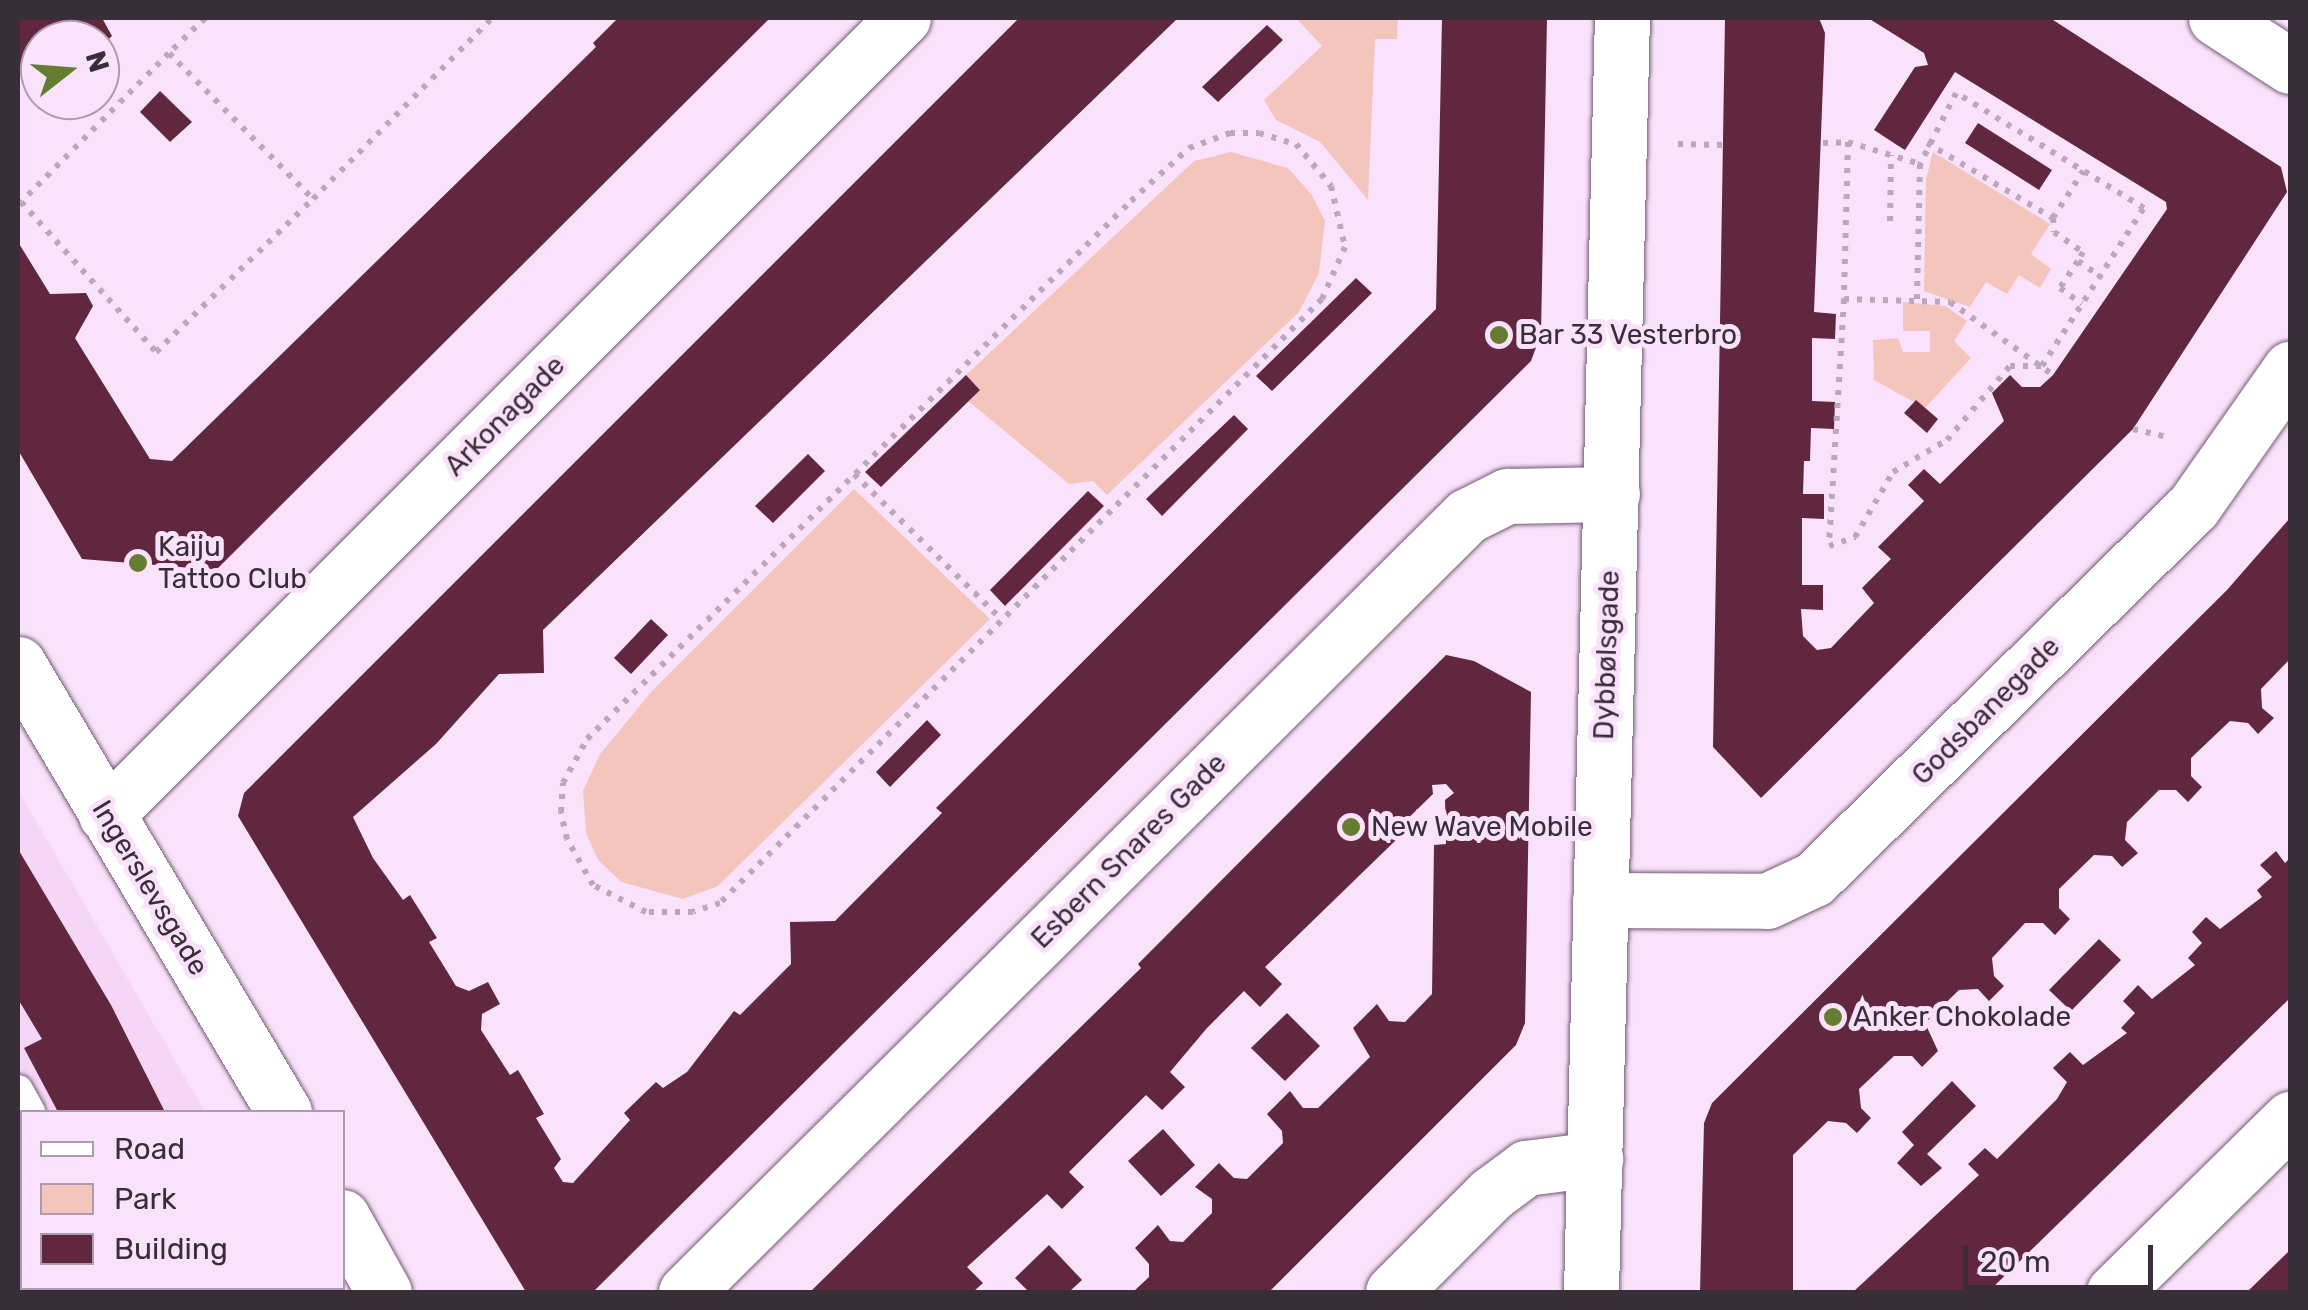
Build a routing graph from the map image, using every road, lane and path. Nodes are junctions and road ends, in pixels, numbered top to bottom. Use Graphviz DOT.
graph roads {
  1 [pos="205,18"];
  2 [pos="492,18"];
  3 [pos="903,18"];
  4 [pos="1622,18"];
  5 [pos="2216,18"];
  6 [pos="168,54"];
  7 [pos="2290,66"];
  8 [pos="1848,142"];
  9 [pos="1822,143"];
  10 [pos="1928,143"];
  11 [pos="1891,154"];
  12 [pos="1920,164"];
  13 [pos="2083,171"];
  14 [pos="313,198"];
  15 [pos="2053,218"];
  16 [pos="1890,222"];
  17 [pos="2078,262"];
  18 [pos="2101,277"];
  19 [pos="1844,298"];
  20 [pos="1917,299"];
  21 [pos="2082,305"];
  22 [pos="2042,366"];
  23 [pos="2290,369"];
  24 [pos="2053,375"];
  25 [pos="854,474"];
  26 [pos="1612,494"];
  27 [pos="1001,619"];
  28 [pos="18,664"];
  29 [pos="106,814"];
  30 [pos="1600,900"];
  31 [pos="283,1110"];
  32 [pos="2290,1119"];
  33 [pos="1595,1160"];
  34 [pos="345,1222"];
  35 [pos="384,1292"];
  36 [pos="686,1292"];
  37 [pos="1393,1292"];
  38 [pos="1591,1292"];
  39 [pos="2114,1292"];
  1 -- 6 [label="path"];
  2 -- 14 [label="path"];
  3 -- 29 [label="street, Arkonagade"];
  4 -- 26 [label="street, Dybbølsgade"];
  5 -- 7 [label="street"];
  6 -- 14 [label="path"];
  6 -- 14 [label="path"];
  8 -- 9 [label="path"];
  8 -- 11 [label="path"];
  8 -- 19 [label="path"];
  10 -- 12 [label="path"];
  10 -- 13 [label="path"];
  10 -- 15 [label="path"];
  11 -- 12 [label="path"];
  11 -- 16 [label="path"];
  12 -- 20 [label="path"];
  13 -- 15 [label="path"];
  13 -- 18 [label="path"];
  15 -- 17 [label="path"];
  17 -- 18 [label="path"];
  17 -- 21 [label="path"];
  18 -- 21 [label="path"];
  19 -- 20 [label="path"];
  19 -- 22 [label="path"];
  20 -- 22 [label="path"];
  21 -- 22 [label="path"];
  22 -- 24 [label="path"];
  23 -- 30 [label="street, Godsbanegade"];
  25 -- 27 [label="path"];
  25 -- 27 [label="path"];
  25 -- 27 [label="path"];
  26 -- 30 [label="street, Dybbølsgade"];
  26 -- 36 [label="street, Esbern Snares Gade"];
  28 -- 29 [label="street, Ingerslevsgade"];
  29 -- 31 [label="street, Ingerslevsgade"];
  30 -- 33 [label="street, Dybbølsgade"];
  32 -- 39 [label="street"];
  33 -- 37 [label="street"];
  33 -- 38 [label="street, Dybbølsgade"];
  34 -- 35 [label="street"];
}
